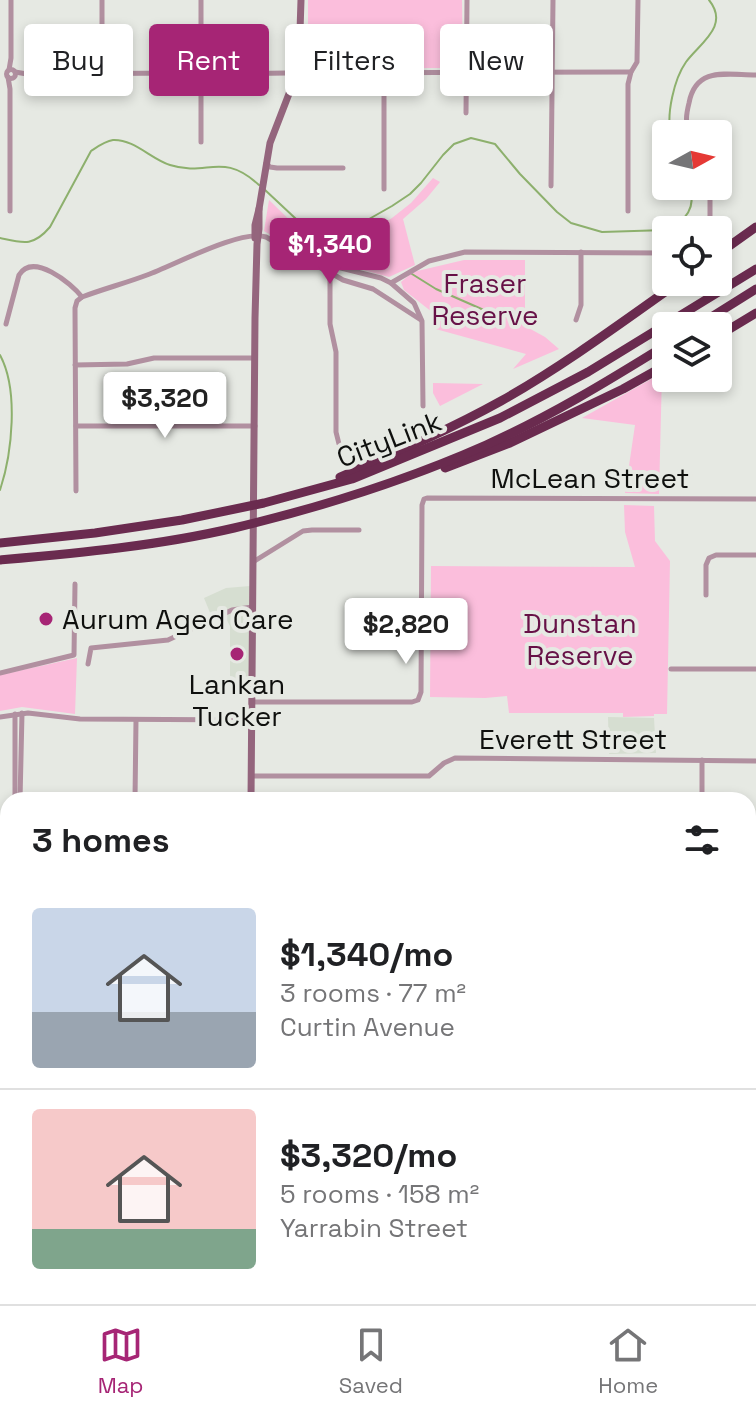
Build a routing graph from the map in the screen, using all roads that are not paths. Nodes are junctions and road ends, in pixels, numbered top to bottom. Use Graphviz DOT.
graph roads {
  1 [pos="11,0"];
  2 [pos="102,0"];
  3 [pos="201,0"];
  4 [pos="301,0"];
  5 [pos="467,0"];
  6 [pos="553,0"];
  7 [pos="638,0"];
  8 [pos="102,24"];
  9 [pos="201,24"];
  10 [pos="300,24"];
  11 [pos="467,24"];
  12 [pos="553,24"];
  13 [pos="553,72"];
  14 [pos="631,72"];
  15 [pos="9,74"];
  16 [pos="756,75"];
  17 [pos="201,96"];
  18 [pos="288,96"];
  19 [pos="384,96"];
  20 [pos="466,96"];
  21 [pos="551,96"];
  22 [pos="466,113"];
  23 [pos="686,120"];
  24 [pos="201,142"];
  25 [pos="266,163"];
  26 [pos="343,168"];
  27 [pos="551,186"];
  28 [pos="384,189"];
  29 [pos="10,211"];
  30 [pos="628,211"];
  31 [pos="756,227"];
  32 [pos="257,238"];
  33 [pos="732,244"];
  34 [pos="581,252"];
  35 [pos="652,253"];
  36 [pos="756,269"];
  37 [pos="329,272"];
  38 [pos="391,283"];
  39 [pos="756,289"];
  40 [pos="659,296"];
  41 [pos="82,297"];
  42 [pos="719,312"];
  43 [pos="756,313"];
  44 [pos="576,320"];
  45 [pos="422,321"];
  46 [pos="6,324"];
  47 [pos="732,328"];
  48 [pos="652,353"];
  49 [pos="255,358"];
  50 [pos="75,365"];
  51 [pos="652,373"];
  52 [pos="423,406"];
  53 [pos="76,426"];
  54 [pos="255,426"];
  55 [pos="339,444"];
  56 [pos="368,489"];
  57 [pos="76,491"];
  58 [pos="308,491"];
  59 [pos="756,499"];
  60 [pos="359,530"];
  61 [pos="0,543"];
  62 [pos="756,555"];
  63 [pos="0,560"];
  64 [pos="253,562"];
  65 [pos="75,584"];
  66 [pos="706,595"];
  67 [pos="253,607"];
  68 [pos="88,664"];
  69 [pos="671,669"];
  70 [pos="756,669"];
  71 [pos="0,673"];
  72 [pos="252,702"];
  73 [pos="18,714"];
  74 [pos="0,717"];
  75 [pos="136,720"];
  76 [pos="252,720"];
  77 [pos="702,760"];
  78 [pos="756,761"];
  79 [pos="251,776"];
  80 [pos="18,792"];
  81 [pos="135,792"];
  82 [pos="251,792"];
  83 [pos="702,792"];
  1 -- 15 [label="street"];
  2 -- 8 [label="street"];
  3 -- 9 [label="street"];
  4 -- 10 [label="street"];
  5 -- 11 [label="street"];
  6 -- 12 [label="street"];
  7 -- 14 [label="street"];
  13 -- 14 [label="street"];
  14 -- 30 [label="street"];
  15 -- 29 [label="street"];
  16 -- 23 [label="street"];
  17 -- 24 [label="street"];
  18 -- 25 [label="street"];
  19 -- 28 [label="street"];
  20 -- 22 [label="street"];
  21 -- 27 [label="street"];
  25 -- 26 [label="street"];
  25 -- 32 [label="street"];
  31 -- 33 [label="highway"];
  32 -- 37 [label="street"];
  32 -- 41 [label="street"];
  32 -- 49 [label="street"];
  34 -- 35 [label="street"];
  34 -- 38 [label="street"];
  34 -- 44 [label="street"];
  36 -- 58 [label="highway, CityLink"];
  37 -- 38 [label="street"];
  37 -- 45 [label="street"];
  37 -- 55 [label="street"];
  38 -- 45 [label="street"];
  39 -- 42 [label="highway"];
  40 -- 58 [label="highway"];
  41 -- 46 [label="street"];
  41 -- 50 [label="street"];
  43 -- 47 [label="highway"];
  45 -- 52 [label="street"];
  48 -- 56 [label="highway, CityLink"];
  49 -- 50 [label="street"];
  49 -- 54 [label="street"];
  50 -- 53 [label="street"];
  51 -- 56 [label="highway"];
  53 -- 54 [label="street"];
  53 -- 57 [label="street"];
  54 -- 64 [label="street"];
  56 -- 63 [label="highway, CityLink"];
  58 -- 61 [label="highway, CityLink"];
  59 -- 72 [label="street, McLean Street"];
  60 -- 64 [label="street"];
  62 -- 66 [label="street"];
  64 -- 67 [label="street"];
  65 -- 71 [label="street"];
  67 -- 68 [label="street"];
  67 -- 72 [label="street"];
  69 -- 70 [label="street"];
  72 -- 76 [label="street"];
  73 -- 74 [label="street"];
  73 -- 75 [label="street"];
  73 -- 80 [label="street"];
  75 -- 76 [label="street"];
  75 -- 81 [label="street"];
  76 -- 79 [label="street"];
  77 -- 78 [label="street, Everett Street"];
  77 -- 79 [label="street, Everett Street"];
  77 -- 83 [label="street"];
  79 -- 82 [label="street"];
}
